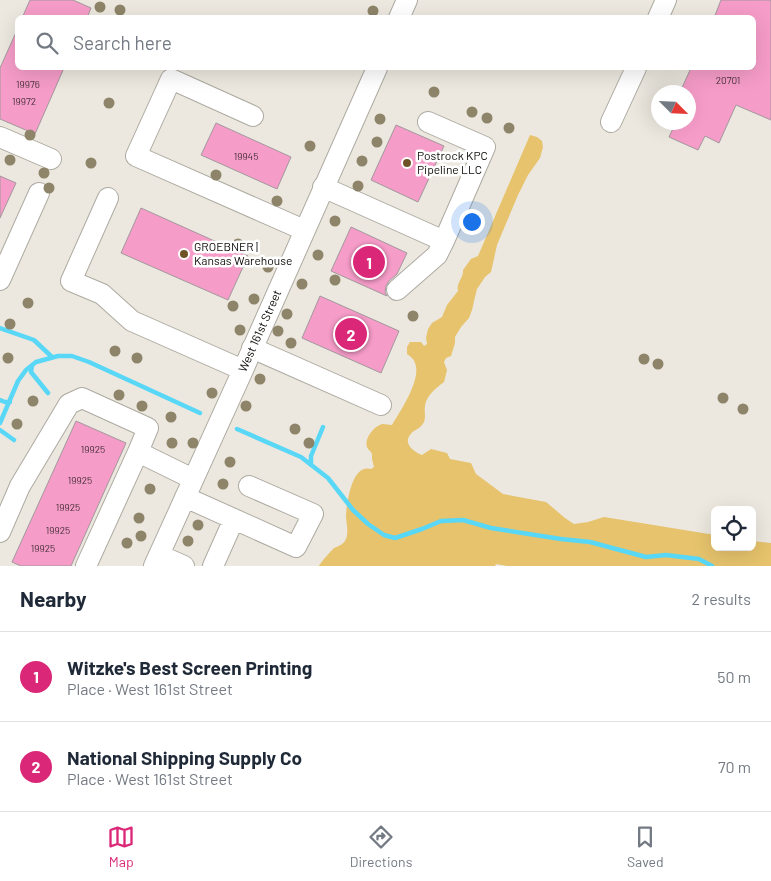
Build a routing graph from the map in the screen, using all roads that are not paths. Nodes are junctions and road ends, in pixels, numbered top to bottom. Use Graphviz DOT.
graph roads {
  1 [pos="407,0"];
  2 [pos="666,0"];
  3 [pos="400,15"];
  4 [pos="659,15"];
  5 [pos="376,70"];
  6 [pos="635,70"];
  7 [pos="253,116"];
  8 [pos="428,122"];
  9 [pos="612,122"];
  10 [pos="0,137"];
  11 [pos="51,159"];
  12 [pos="323,187"];
  13 [pos="39,193"];
  14 [pos="108,198"];
  15 [pos="304,230"];
  16 [pos="444,241"];
  17 [pos="0,280"];
  18 [pos="397,290"];
  19 [pos="252,348"];
  20 [pos="243,370"];
  21 [pos="381,405"];
  22 [pos="138,452"];
  23 [pos="194,478"];
  24 [pos="249,486"];
  25 [pos="185,497"];
  26 [pos="234,519"];
  27 [pos="0,532"];
  28 [pos="157,561"];
  29 [pos="86,566"];
  30 [pos="184,566"];
  31 [pos="214,566"];
  1 -- 3 [label="street"];
  2 -- 4 [label="street"];
  5 -- 12 [label="street, West 161st Street"];
  6 -- 9 [label="street"];
  7 -- 15 [label="street"];
  8 -- 16 [label="street"];
  10 -- 11 [label="street"];
  12 -- 15 [label="street, West 161st Street"];
  12 -- 16 [label="street"];
  13 -- 17 [label="street"];
  14 -- 20 [label="street"];
  15 -- 19 [label="street, West 161st Street"];
  16 -- 18 [label="street"];
  19 -- 20 [label="street, West 161st Street"];
  19 -- 21 [label="street"];
  20 -- 23 [label="street, West 161st Street"];
  22 -- 23 [label="street"];
  22 -- 27 [label="street"];
  22 -- 29 [label="street"];
  23 -- 25 [label="street, West 161st Street"];
  24 -- 26 [label="street"];
  25 -- 26 [label="street"];
  25 -- 28 [label="street, West 161st Street"];
  26 -- 31 [label="street"];
  28 -- 30 [label="street"];
}
